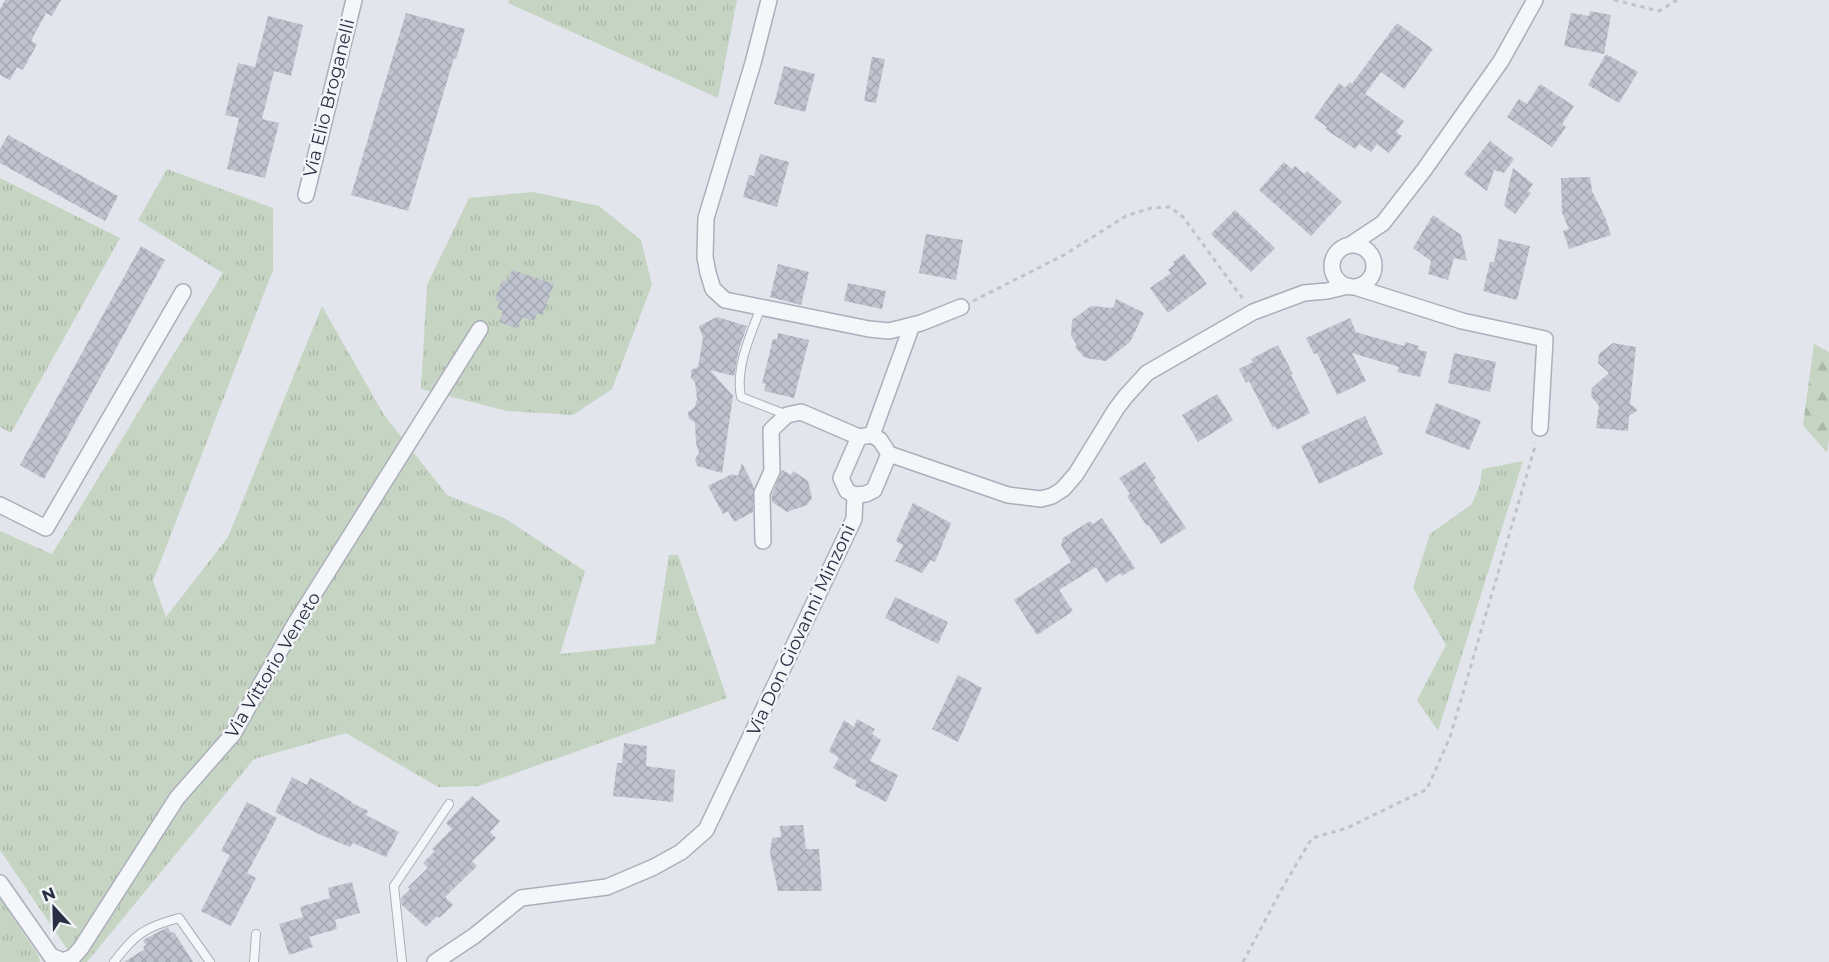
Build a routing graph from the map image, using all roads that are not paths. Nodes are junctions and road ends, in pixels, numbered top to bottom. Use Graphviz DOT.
graph roads {
  1 [pos="354,0"];
  2 [pos="769,0"];
  3 [pos="1535,0"];
  4 [pos="306,195"];
  5 [pos="1383,223"];
  6 [pos="1350,245"];
  7 [pos="1373,265"];
  8 [pos="1332,268"];
  9 [pos="1351,286"];
  10 [pos="183,292"];
  11 [pos="1304,293"];
  12 [pos="1389,298"];
  13 [pos="761,307"];
  14 [pos="961,307"];
  15 [pos="912,325"];
  16 [pos="480,329"];
  17 [pos="787,415"];
  18 [pos="1540,428"];
  19 [pos="866,436"];
  20 [pos="889,453"];
  21 [pos="855,495"];
  22 [pos="0,505"];
  23 [pos="763,541"];
  24 [pos="449,804"];
  25 [pos="0,883"];
  26 [pos="256,934"];
  27 [pos="114,962"];
  28 [pos="210,962"];
  29 [pos="254,962"];
  30 [pos="402,962"];
  31 [pos="435,962"];
  1 -- 4 [label="street, Via Elio Broganelli"];
  2 -- 13 [label="street"];
  3 -- 5 [label="street"];
  5 -- 6 [label="street"];
  5 -- 7 [label="street"];
  6 -- 7 [label="street"];
  6 -- 8 [label="street"];
  7 -- 9 [label="street"];
  7 -- 12 [label="street"];
  8 -- 9 [label="street"];
  8 -- 11 [label="street"];
  9 -- 11 [label="street"];
  9 -- 12 [label="street"];
  10 -- 22 [label="street"];
  11 -- 20 [label="street"];
  12 -- 18 [label="street"];
  13 -- 15 [label="street"];
  13 -- 17 [label="lane"];
  14 -- 15 [label="street"];
  15 -- 19 [label="street"];
  16 -- 25 [label="street, Via Vittorio Veneto"];
  17 -- 19 [label="street"];
  17 -- 23 [label="street"];
  19 -- 20 [label="street"];
  19 -- 21 [label="street"];
  20 -- 21 [label="street"];
  21 -- 31 [label="street, Via Don Giovanni Minzoni"];
  24 -- 30 [label="lane"];
  26 -- 29 [label="lane"];
  27 -- 28 [label="lane"];
}
